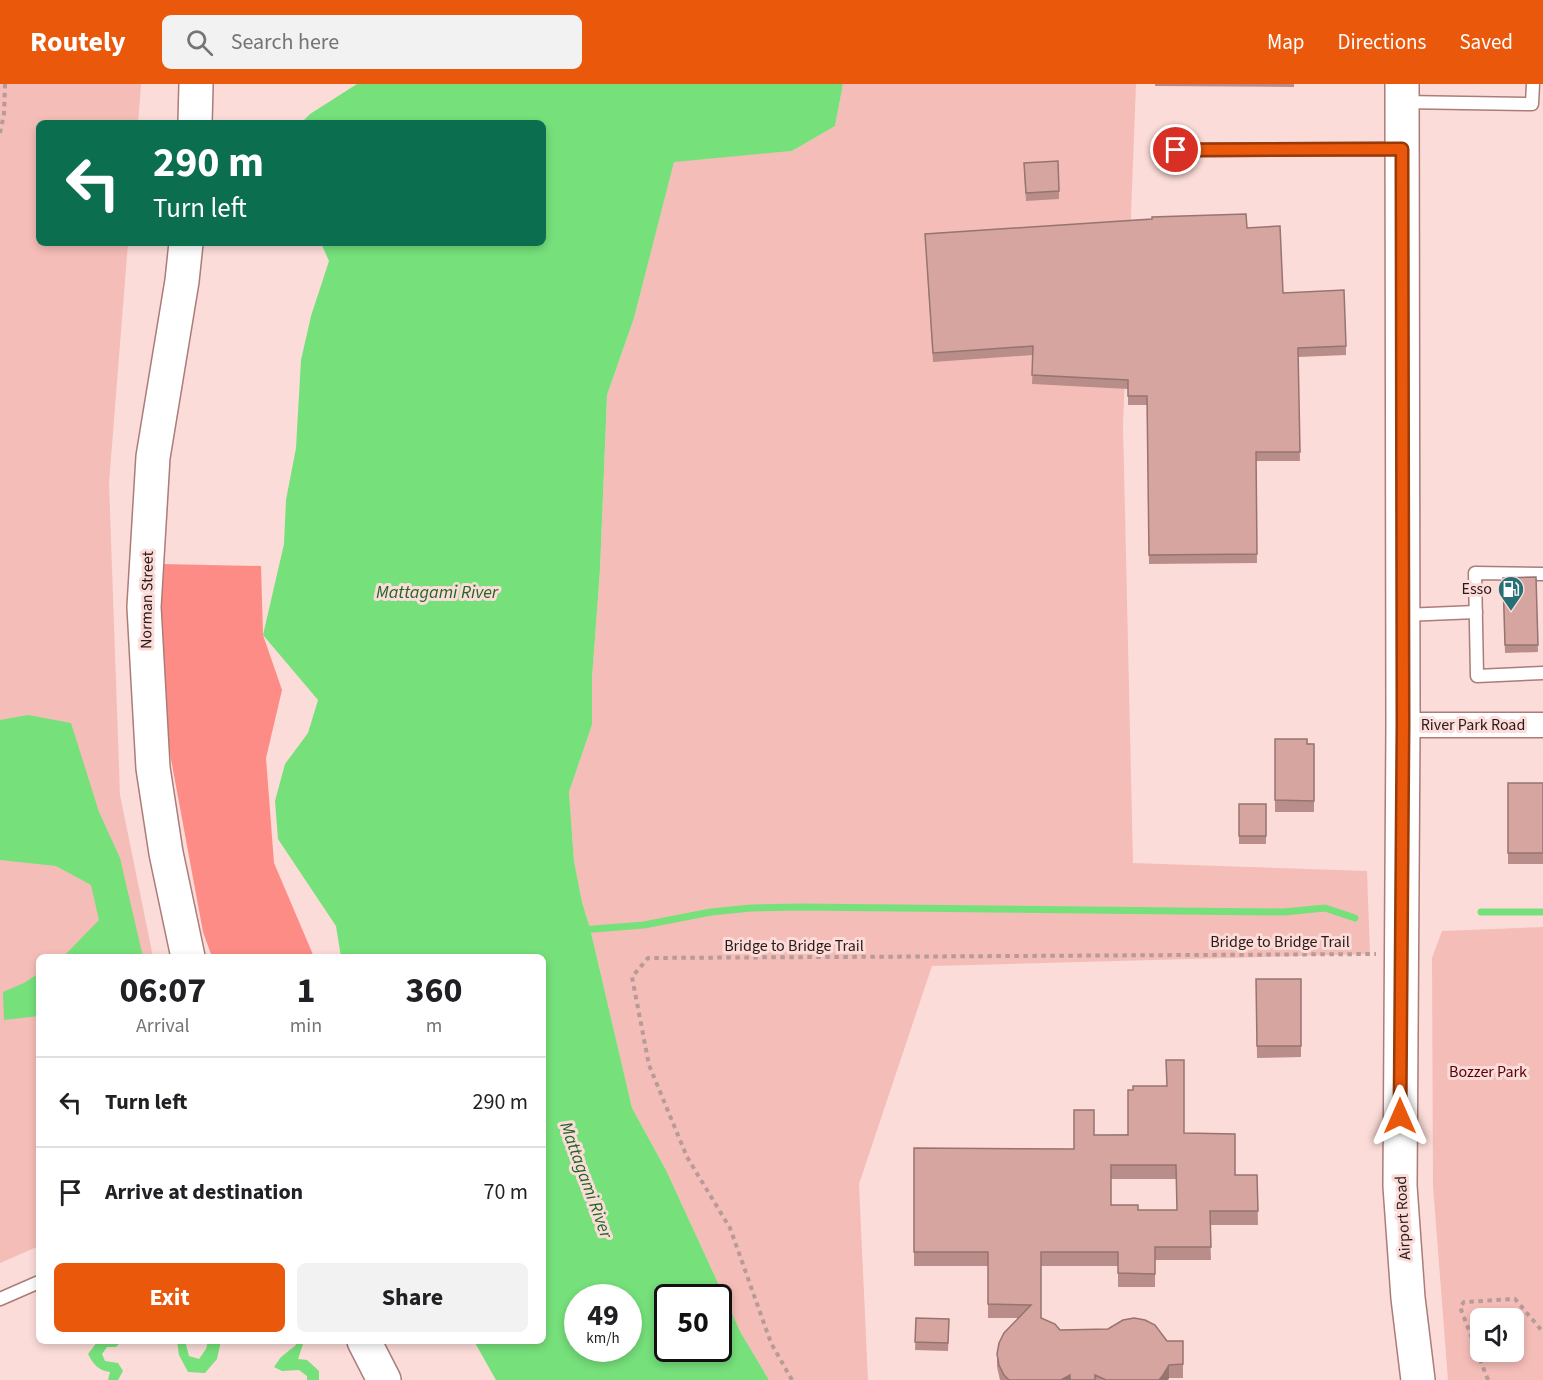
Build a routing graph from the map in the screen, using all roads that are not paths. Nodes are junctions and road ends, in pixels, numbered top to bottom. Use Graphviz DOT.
graph roads {
  1 [pos="196,84"];
  2 [pos="1533,84"];
  3 [pos="1402,93"];
  4 [pos="195,120"];
  5 [pos="1402,149"];
  6 [pos="1176,150"];
  7 [pos="186,246"];
  8 [pos="1543,574"];
  9 [pos="1476,612"];
  10 [pos="1403,615"];
  11 [pos="1543,673"];
  12 [pos="1403,725"];
  13 [pos="1543,725"];
  14 [pos="187,954"];
  15 [pos="36,1283"];
  16 [pos="0,1299"];
  17 [pos="366,1344"];
  18 [pos="384,1380"];
  19 [pos="1418,1380"];
  1 -- 4 [label="main road"];
  2 -- 3 [label="lane"];
  3 -- 5 [label="main road, Airport Road"];
  5 -- 6 [label="lane"];
  5 -- 10 [label="main road, Airport Road"];
  7 -- 14 [label="main road, Norman Street"];
  8 -- 9 [label="lane"];
  9 -- 10 [label="lane"];
  9 -- 11 [label="lane"];
  10 -- 12 [label="main road, Airport Road"];
  12 -- 13 [label="street, River Park Road"];
  12 -- 19 [label="main road, Airport Road"];
  15 -- 16 [label="lane"];
  17 -- 18 [label="main road"];
}
